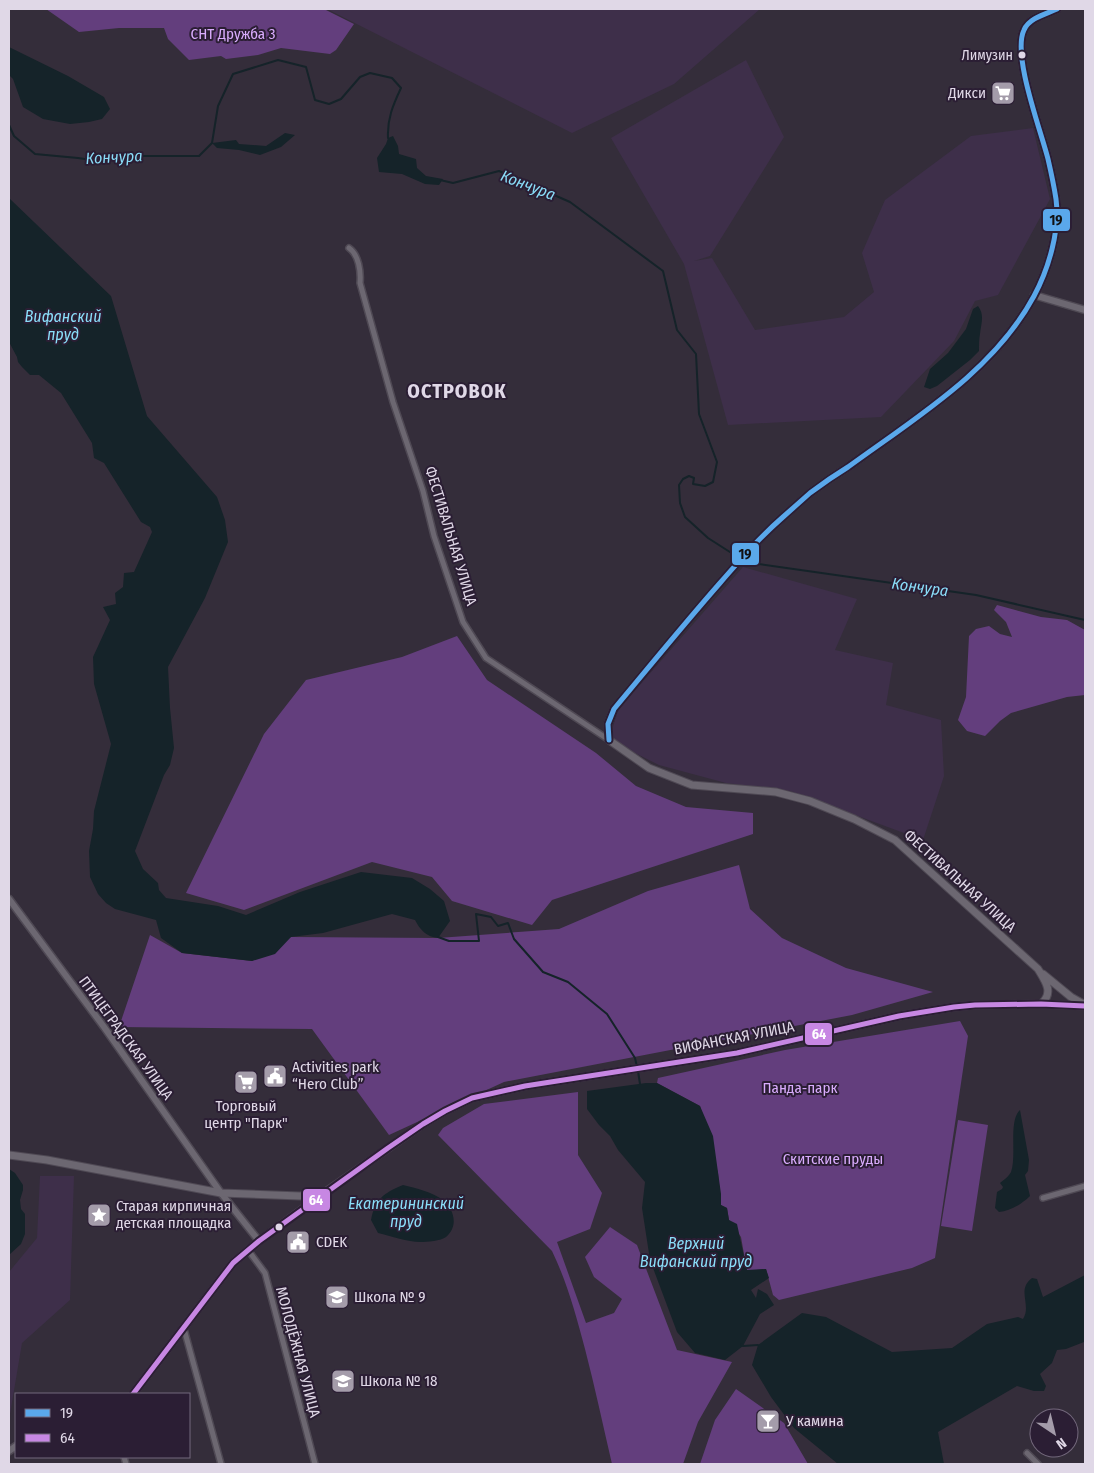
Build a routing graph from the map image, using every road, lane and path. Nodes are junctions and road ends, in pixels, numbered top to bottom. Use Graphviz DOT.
graph roads {
  1 [pos="1057,9"];
  2 [pos="349,248"];
  3 [pos="1034,295"];
  4 [pos="1085,310"];
  5 [pos="608,740"];
  6 [pos="9,899"];
  7 [pos="1038,970"];
  8 [pos="1041,1004"];
  9 [pos="1085,1005"];
  10 [pos="9,1155"];
  11 [pos="1085,1186"];
  12 [pos="221,1193"];
  13 [pos="324,1193"];
  14 [pos="1043,1198"];
  15 [pos="259,1241"];
  16 [pos="248,1250"];
  17 [pos="184,1328"];
  18 [pos="134,1393"];
  19 [pos="1027,1453"];
  20 [pos="221,1464"];
  21 [pos="315,1464"];
  22 [pos="1038,1464"];
  1 -- 3 [label="main road"];
  2 -- 5 [label="street, ФЕСТИВАЛЬНАЯ УЛИЦА"];
  3 -- 4 [label="street"];
  3 -- 5 [label="main road"];
  5 -- 7 [label="main road, ФЕСТИВАЛЬНАЯ УЛИЦА"];
  6 -- 12 [label="street, ПТИЦЕГРАДСКАЯ УЛИЦА"];
  7 -- 8 [label="main road, ФЕСТИВАЛЬНАЯ УЛИЦА"];
  7 -- 9 [label="main road"];
  8 -- 9 [label="main road, ВИФАНСКАЯ УЛИЦА"];
  8 -- 13 [label="main road, ВИФАНСКАЯ УЛИЦА"];
  10 -- 12 [label="main road"];
  11 -- 14 [label="street"];
  12 -- 13 [label="main road"];
  12 -- 15 [label="street, ПТИЦЕГРАДСКАЯ УЛИЦА"];
  13 -- 15 [label="street"];
  15 -- 16 [label="street"];
  16 -- 17 [label="street"];
  16 -- 21 [label="street, МОЛОДЁЖНАЯ УЛИЦА"];
  17 -- 18 [label="street"];
  17 -- 20 [label="street"];
  19 -- 22 [label="street"];
}
